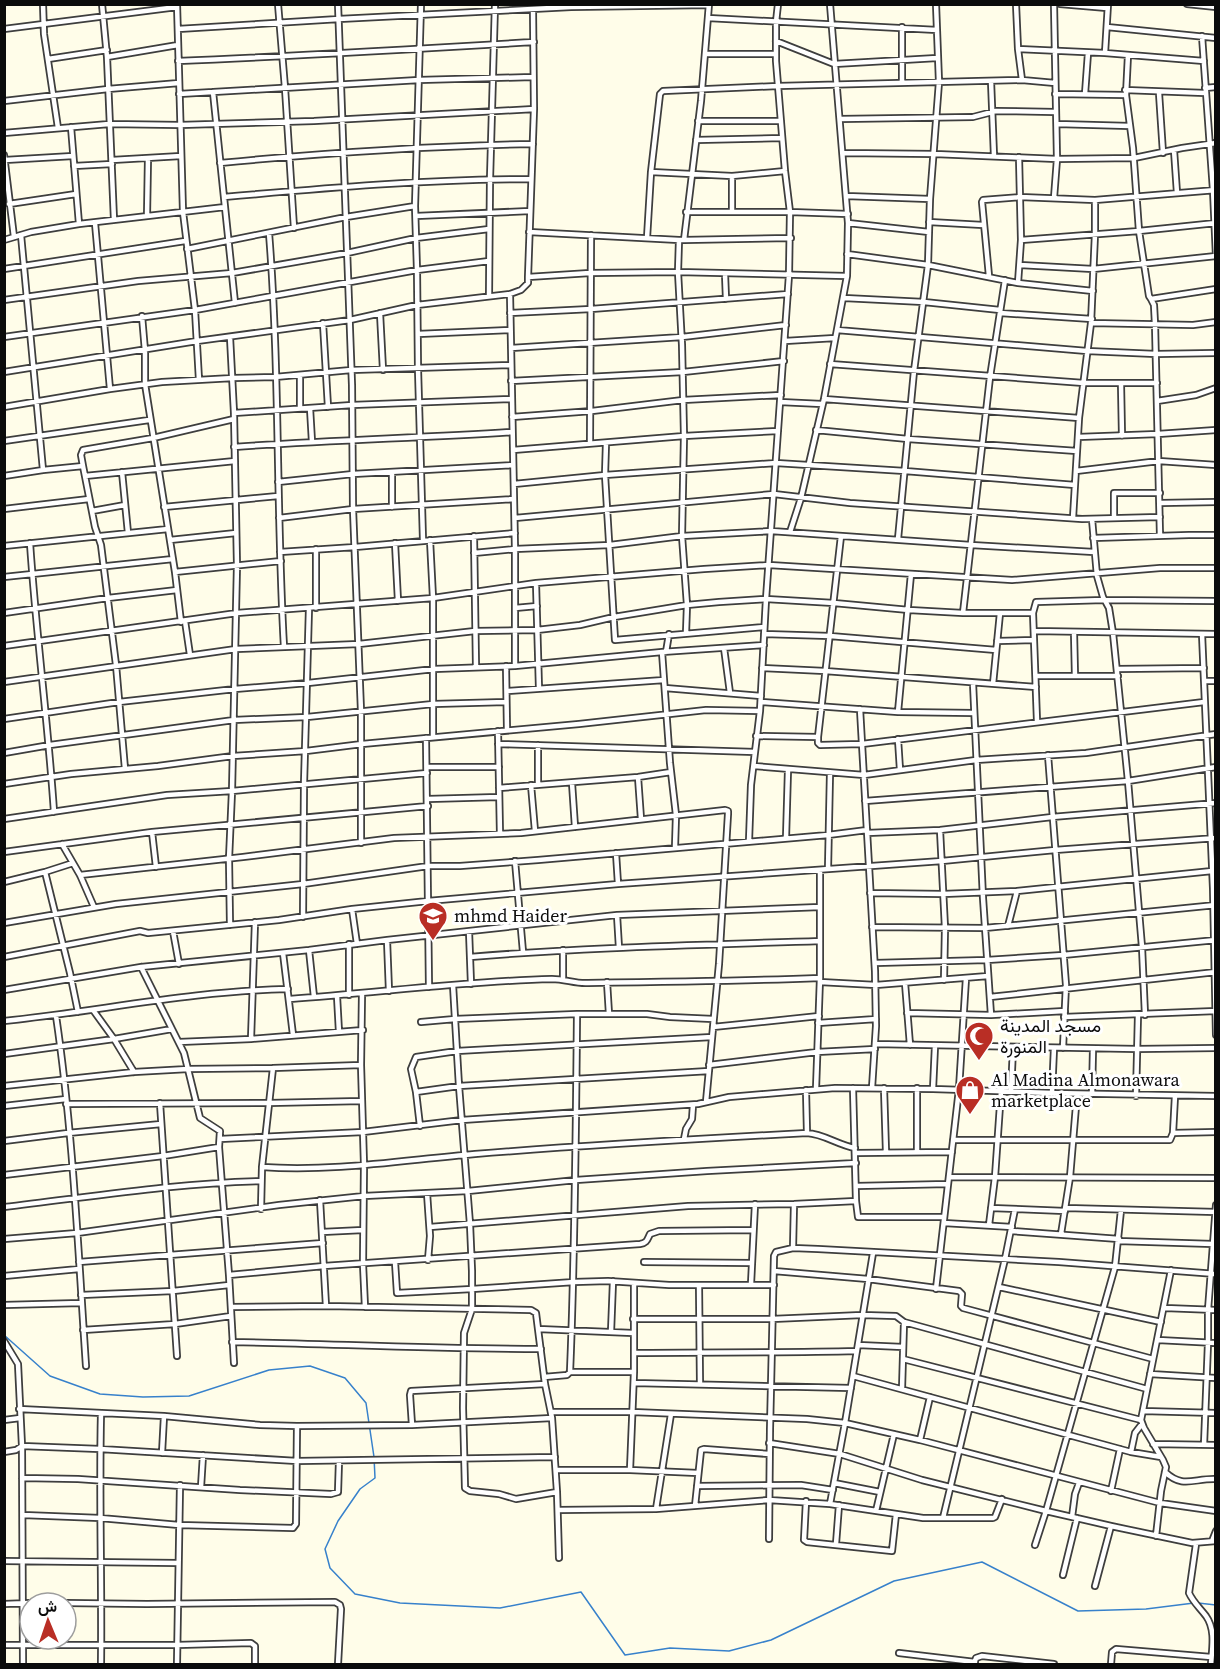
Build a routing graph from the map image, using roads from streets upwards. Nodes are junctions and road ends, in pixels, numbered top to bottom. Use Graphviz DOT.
graph roads {
  1 [pos="43,4"];
  2 [pos="102,4"];
  3 [pos="278,4"];
  4 [pos="338,4"];
  5 [pos="421,4"];
  6 [pos="778,4"];
  7 [pos="830,4"];
  8 [pos="936,4"];
  9 [pos="1016,4"];
  10 [pos="1054,4"];
  11 [pos="1060,4"];
  12 [pos="1187,4"];
  13 [pos="709,5"];
  14 [pos="177,6"];
  15 [pos="574,6"];
  16 [pos="1108,6"];
  17 [pos="1215,7"];
  18 [pos="495,8"];
  19 [pos="532,10"];
  20 [pos="420,15"];
  21 [pos="104,17"];
  22 [pos="708,18"];
  23 [pos="339,19"];
  24 [pos="776,22"];
  25 [pos="279,23"];
  26 [pos="43,24"];
  27 [pos="832,26"];
  28 [pos="902,27"];
  29 [pos="1107,27"];
  30 [pos="4,29"];
  31 [pos="178,29"];
  32 [pos="937,30"];
  33 [pos="1202,36"];
  34 [pos="1215,38"];
  35 [pos="776,41"];
  36 [pos="534,42"];
  37 [pos="178,45"];
  38 [pos="494,45"];
  39 [pos="420,48"];
  40 [pos="1018,49"];
  41 [pos="107,50"];
  42 [pos="1055,51"];
  43 [pos="1088,53"];
  44 [pos="1105,53"];
  45 [pos="341,54"];
  46 [pos="705,54"];
  47 [pos="776,54"];
  48 [pos="1128,55"];
  49 [pos="107,57"];
  50 [pos="282,57"];
  51 [pos="938,58"];
  52 [pos="48,59"];
  53 [pos="900,59"];
  54 [pos="178,61"];
  55 [pos="1204,62"];
  56 [pos="834,63"];
  57 [pos="533,77"];
  58 [pos="494,79"];
  59 [pos="419,80"];
  60 [pos="1022,80"];
  61 [pos="991,81"];
  62 [pos="939,82"];
  63 [pos="179,83"];
  64 [pos="902,83"];
  65 [pos="1056,83"];
  66 [pos="342,85"];
  67 [pos="778,86"];
  68 [pos="837,86"];
  69 [pos="1215,87"];
  70 [pos="285,88"];
  71 [pos="108,89"];
  72 [pos="702,89"];
  73 [pos="1205,91"];
  74 [pos="213,92"];
  75 [pos="1055,93"];
  76 [pos="1125,93"];
  77 [pos="1159,93"];
  78 [pos="179,94"];
  79 [pos="1085,94"];
  80 [pos="53,95"];
  81 [pos="4,101"];
  82 [pos="534,109"];
  83 [pos="493,111"];
  84 [pos="992,112"];
  85 [pos="1055,112"];
  86 [pos="418,115"];
  87 [pos="936,117"];
  88 [pos="840,119"];
  89 [pos="342,120"];
  90 [pos="287,121"];
  91 [pos="781,121"];
  92 [pos="698,122"];
  93 [pos="109,124"];
  94 [pos="216,124"];
  95 [pos="1057,124"];
  96 [pos="180,125"];
  97 [pos="1130,126"];
  98 [pos="71,127"];
  99 [pos="58,129"];
  100 [pos="4,133"];
  101 [pos="782,138"];
  102 [pos="696,140"];
  103 [pos="1215,143"];
  104 [pos="533,144"];
  105 [pos="1209,144"];
  106 [pos="491,145"];
  107 [pos="417,149"];
  108 [pos="1174,150"];
  109 [pos="344,153"];
  110 [pos="843,153"];
  111 [pos="1163,153"];
  112 [pos="935,154"];
  113 [pos="4,155"];
  114 [pos="73,156"];
  115 [pos="181,156"];
  116 [pos="994,156"];
  117 [pos="290,157"];
  118 [pos="1019,157"];
  119 [pos="148,158"];
  120 [pos="1134,158"];
  121 [pos="1057,159"];
  122 [pos="5,160"];
  123 [pos="112,162"];
  124 [pos="220,163"];
  125 [pos="74,166"];
  126 [pos="784,171"];
  127 [pos="651,172"];
  128 [pos="692,173"];
  129 [pos="5,176"];
  130 [pos="732,176"];
  131 [pos="531,178"];
  132 [pos="490,179"];
  133 [pos="416,182"];
  134 [pos="345,186"];
  135 [pos="1214,190"];
  136 [pos="292,191"];
  137 [pos="76,194"];
  138 [pos="1177,194"];
  139 [pos="846,196"];
  140 [pos="224,197"];
  141 [pos="1020,197"];
  142 [pos="1137,197"];
  143 [pos="1054,198"];
  144 [pos="930,199"];
  145 [pos="1095,200"];
  146 [pos="415,206"];
  147 [pos="225,207"];
  148 [pos="8,208"];
  149 [pos="530,211"];
  150 [pos="183,212"];
  151 [pos="686,212"];
  152 [pos="732,212"];
  153 [pos="790,212"];
  154 [pos="490,213"];
  155 [pos="848,214"];
  156 [pos="147,216"];
  157 [pos="416,216"];
  158 [pos="346,217"];
  159 [pos="114,220"];
  160 [pos="929,222"];
  161 [pos="95,223"];
  162 [pos="848,223"];
  163 [pos="1215,223"];
  164 [pos="79,224"];
  165 [pos="983,225"];
  166 [pos="294,228"];
  167 [pos="489,229"];
  168 [pos="1139,231"];
  169 [pos="529,232"];
  170 [pos="929,232"];
  171 [pos="269,233"];
  172 [pos="1095,234"];
  173 [pos="21,235"];
  174 [pos="591,235"];
  175 [pos="14,237"];
  176 [pos="416,238"];
  177 [pos="647,238"];
  178 [pos="790,238"];
  179 [pos="4,240"];
  180 [pos="681,240"];
  181 [pos="1021,240"];
  182 [pos="185,241"];
  183 [pos="228,242"];
  184 [pos="187,249"];
  185 [pos="347,253"];
  186 [pos="98,254"];
  187 [pos="847,254"];
  188 [pos="489,261"];
  189 [pos="1144,264"];
  190 [pos="24,265"];
  191 [pos="928,265"];
  192 [pos="1020,265"];
  193 [pos="271,266"];
  194 [pos="1093,268"];
  195 [pos="4,269"];
  196 [pos="417,270"];
  197 [pos="678,272"];
  198 [pos="232,273"];
  199 [pos="590,273"];
  200 [pos="725,274"];
  201 [pos="789,275"];
  202 [pos="528,276"];
  203 [pos="847,276"];
  204 [pos="990,276"];
  205 [pos="191,278"];
  206 [pos="1005,280"];
  207 [pos="348,283"];
  208 [pos="1018,283"];
  209 [pos="101,286"];
  210 [pos="1215,289"];
  211 [pos="1093,291"];
  212 [pos="510,294"];
  213 [pos="788,294"];
  214 [pos="489,296"];
  215 [pos="27,297"];
  216 [pos="272,297"];
  217 [pos="844,298"];
  218 [pos="726,299"];
  219 [pos="1151,299"];
  220 [pos="4,300"];
  221 [pos="924,302"];
  222 [pos="235,303"];
  223 [pos="680,303"];
  224 [pos="417,305"];
  225 [pos="591,309"];
  226 [pos="195,310"];
  227 [pos="1000,311"];
  228 [pos="380,313"];
  229 [pos="510,313"];
  230 [pos="142,316"];
  231 [pos="350,320"];
  232 [pos="1091,321"];
  233 [pos="104,322"];
  234 [pos="1215,322"];
  235 [pos="323,323"];
  236 [pos="1155,324"];
  237 [pos="786,326"];
  238 [pos="273,330"];
  239 [pos="510,330"];
  240 [pos="837,330"];
  241 [pos="30,332"];
  242 [pos="418,334"];
  243 [pos="4,337"];
  244 [pos="230,337"];
  245 [pos="918,337"];
  246 [pos="682,338"];
  247 [pos="835,338"];
  248 [pos="785,341"];
  249 [pos="197,342"];
  250 [pos="591,343"];
  251 [pos="995,344"];
  252 [pos="511,348"];
  253 [pos="145,351"];
  254 [pos="1088,351"];
  255 [pos="1215,353"];
  256 [pos="1156,354"];
  257 [pos="107,357"];
  258 [pos="784,361"];
  259 [pos="830,364"];
  260 [pos="511,365"];
  261 [pos="33,368"];
  262 [pos="418,369"];
  263 [pos="351,370"];
  264 [pos="383,370"];
  265 [pos="914,371"];
  266 [pos="4,372"];
  267 [pos="683,372"];
  268 [pos="326,373"];
  269 [pos="300,375"];
  270 [pos="275,377"];
  271 [pos="591,377"];
  272 [pos="990,377"];
  273 [pos="233,378"];
  274 [pos="199,380"];
  275 [pos="512,381"];
  276 [pos="1084,383"];
  277 [pos="1157,383"];
  278 [pos="145,384"];
  279 [pos="1121,384"];
  280 [pos="1215,388"];
  281 [pos="110,389"];
  282 [pos="781,395"];
  283 [pos="512,399"];
  284 [pos="683,400"];
  285 [pos="823,401"];
  286 [pos="1157,401"];
  287 [pos="36,402"];
  288 [pos="419,402"];
  289 [pos="780,402"];
  290 [pos="352,405"];
  291 [pos="911,405"];
  292 [pos="4,407"];
  293 [pos="328,407"];
  294 [pos="300,408"];
  295 [pos="310,408"];
  296 [pos="277,410"];
  297 [pos="986,410"];
  298 [pos="592,411"];
  299 [pos="234,413"];
  300 [pos="512,417"];
  301 [pos="1079,418"];
  302 [pos="234,419"];
  303 [pos="150,420"];
  304 [pos="816,430"];
  305 [pos="1215,430"];
  306 [pos="778,431"];
  307 [pos="512,432"];
  308 [pos="1158,434"];
  309 [pos="1122,435"];
  310 [pos="40,436"];
  311 [pos="684,436"];
  312 [pos="1078,437"];
  313 [pos="153,438"];
  314 [pos="420,438"];
  315 [pos="908,439"];
  316 [pos="4,441"];
  317 [pos="352,441"];
  318 [pos="312,442"];
  319 [pos="590,443"];
  320 [pos="606,443"];
  321 [pos="278,444"];
  322 [pos="982,444"];
  323 [pos="234,447"];
  324 [pos="513,450"];
  325 [pos="1077,451"];
  326 [pos="235,461"];
  327 [pos="1159,461"];
  328 [pos="776,463"];
  329 [pos="513,465"];
  330 [pos="808,465"];
  331 [pos="1215,465"];
  332 [pos="83,466"];
  333 [pos="158,468"];
  334 [pos="683,469"];
  335 [pos="43,470"];
  336 [pos="421,471"];
  337 [pos="905,471"];
  338 [pos="1076,471"];
  339 [pos="122,472"];
  340 [pos="392,472"];
  341 [pos="353,474"];
  342 [pos="605,475"];
  343 [pos="4,476"];
  344 [pos="85,476"];
  345 [pos="979,477"];
  346 [pos="278,482"];
  347 [pos="514,484"];
  348 [pos="1075,485"];
  349 [pos="1160,493"];
  350 [pos="774,494"];
  351 [pos="278,496"];
  352 [pos="801,498"];
  353 [pos="89,499"];
  354 [pos="514,499"];
  355 [pos="236,500"];
  356 [pos="683,502"];
  357 [pos="1215,502"];
  358 [pos="1161,503"];
  359 [pos="125,505"];
  360 [pos="421,505"];
  361 [pos="164,507"];
  362 [pos="392,507"];
  363 [pos="901,507"];
  364 [pos="4,509"];
  365 [pos="353,509"];
  366 [pos="608,510"];
  367 [pos="92,511"];
  368 [pos="975,511"];
  369 [pos="279,518"];
  370 [pos="514,518"];
  371 [pos="1073,518"];
  372 [pos="1114,518"];
  373 [pos="1160,518"];
  374 [pos="1092,519"];
  375 [pos="168,529"];
  376 [pos="771,531"];
  377 [pos="128,532"];
  378 [pos="790,532"];
  379 [pos="236,533"];
  380 [pos="515,533"];
  381 [pos="99,535"];
  382 [pos="1215,535"];
  383 [pos="474,536"];
  384 [pos="682,536"];
  385 [pos="841,536"];
  386 [pos="1160,536"];
  387 [pos="1093,538"];
  388 [pos="898,539"];
  389 [pos="170,540"];
  390 [pos="423,540"];
  391 [pos="430,540"];
  392 [pos="30,543"];
  393 [pos="395,543"];
  394 [pos="610,545"];
  395 [pos="971,545"];
  396 [pos="4,546"];
  397 [pos="355,547"];
  398 [pos="316,549"];
  399 [pos="515,549"];
  400 [pos="280,552"];
  401 [pos="1094,552"];
  402 [pos="474,553"];
  403 [pos="173,559"];
  404 [pos="281,561"];
  405 [pos="237,565"];
  406 [pos="769,565"];
  407 [pos="104,567"];
  408 [pos="1215,568"];
  409 [pos="837,569"];
  410 [pos="684,571"];
  411 [pos="175,572"];
  412 [pos="1096,572"];
  413 [pos="32,574"];
  414 [pos="911,574"];
  415 [pos="4,577"];
  416 [pos="612,577"];
  417 [pos="967,578"];
  418 [pos="536,583"];
  419 [pos="515,586"];
  420 [pos="177,590"];
  421 [pos="474,592"];
  422 [pos="108,598"];
  423 [pos="433,598"];
  424 [pos="766,599"];
  425 [pos="1104,600"];
  426 [pos="398,601"];
  427 [pos="1215,602"];
  428 [pos="357,603"];
  429 [pos="834,603"];
  430 [pos="687,605"];
  431 [pos="537,606"];
  432 [pos="309,608"];
  433 [pos="316,608"];
  434 [pos="515,608"];
  435 [pos="36,609"];
  436 [pos="282,609"];
  437 [pos="909,610"];
  438 [pos="237,613"];
  439 [pos="963,613"];
  440 [pos="1000,613"];
  441 [pos="1033,613"];
  442 [pos="4,614"];
  443 [pos="614,617"];
  444 [pos="183,622"];
  445 [pos="537,630"];
  446 [pos="475,631"];
  447 [pos="764,631"];
  448 [pos="1034,631"];
  449 [pos="112,632"];
  450 [pos="515,632"];
  451 [pos="1074,632"];
  452 [pos="687,633"];
  453 [pos="1113,633"];
  454 [pos="669,634"];
  455 [pos="1202,634"];
  456 [pos="1215,634"];
  457 [pos="433,635"];
  458 [pos="830,636"];
  459 [pos="1034,640"];
  460 [pos="39,642"];
  461 [pos="997,642"];
  462 [pos="906,643"];
  463 [pos="358,644"];
  464 [pos="764,645"];
  465 [pos="4,646"];
  466 [pos="309,646"];
  467 [pos="284,647"];
  468 [pos="724,648"];
  469 [pos="236,650"];
  470 [pos="996,650"];
  471 [pos="664,652"];
  472 [pos="190,656"];
  473 [pos="538,664"];
  474 [pos="116,665"];
  475 [pos="506,666"];
  476 [pos="515,666"];
  477 [pos="476,667"];
  478 [pos="762,668"];
  479 [pos="1203,668"];
  480 [pos="434,669"];
  481 [pos="1117,669"];
  482 [pos="825,671"];
  483 [pos="1036,676"];
  484 [pos="1075,676"];
  485 [pos="1118,676"];
  486 [pos="42,677"];
  487 [pos="902,677"];
  488 [pos="360,678"];
  489 [pos="664,680"];
  490 [pos="1204,681"];
  491 [pos="1215,681"];
  492 [pos="4,682"];
  493 [pos="308,683"];
  494 [pos="973,683"];
  495 [pos="993,684"];
  496 [pos="1036,687"];
  497 [pos="235,688"];
  498 [pos="539,688"];
  499 [pos="665,688"];
  500 [pos="507,691"];
  501 [pos="730,693"];
  502 [pos="761,699"];
  503 [pos="119,702"];
  504 [pos="506,702"];
  505 [pos="1204,702"];
  506 [pos="433,704"];
  507 [pos="822,706"];
  508 [pos="860,709"];
  509 [pos="361,711"];
  510 [pos="760,711"];
  511 [pos="898,712"];
  512 [pos="1121,712"];
  513 [pos="46,713"];
  514 [pos="974,713"];
  515 [pos="667,714"];
  516 [pos="307,717"];
  517 [pos="4,719"];
  518 [pos="234,720"];
  519 [pos="1037,721"];
  520 [pos="507,730"];
  521 [pos="974,730"];
  522 [pos="498,731"];
  523 [pos="122,735"];
  524 [pos="1215,735"];
  525 [pos="756,736"];
  526 [pos="1206,736"];
  527 [pos="433,737"];
  528 [pos="818,737"];
  529 [pos="426,738"];
  530 [pos="898,739"];
  531 [pos="362,744"];
  532 [pos="498,744"];
  533 [pos="862,744"];
  534 [pos="50,745"];
  535 [pos="538,745"];
  536 [pos="1125,748"];
  537 [pos="669,749"];
  538 [pos="306,751"];
  539 [pos="755,752"];
  540 [pos="4,753"];
  541 [pos="1048,755"];
  542 [pos="233,756"];
  543 [pos="976,760"];
  544 [pos="754,766"];
  545 [pos="499,767"];
  546 [pos="1215,767"];
  547 [pos="1208,768"];
  548 [pos="125,769"];
  549 [pos="427,770"];
  550 [pos="788,770"];
  551 [pos="900,770"];
  552 [pos="671,772"];
  553 [pos="830,773"];
  554 [pos="864,775"];
  555 [pos="52,777"];
  556 [pos="638,777"];
  557 [pos="362,779"];
  558 [pos="1128,781"];
  559 [pos="572,783"];
  560 [pos="4,784"];
  561 [pos="304,784"];
  562 [pos="537,785"];
  563 [pos="531,786"];
  564 [pos="499,788"];
  565 [pos="1050,788"];
  566 [pos="232,791"];
  567 [pos="978,794"];
  568 [pos="499,797"];
  569 [pos="428,799"];
  570 [pos="866,801"];
  571 [pos="1213,804"];
  572 [pos="428,806"];
  573 [pos="1130,810"];
  574 [pos="54,812"];
  575 [pos="362,812"];
  576 [pos="676,815"];
  577 [pos="1052,817"];
  578 [pos="304,818"];
  579 [pos="4,819"];
  580 [pos="641,819"];
  581 [pos="231,825"];
  582 [pos="979,825"];
  583 [pos="575,827"];
  584 [pos="940,830"];
  585 [pos="536,831"];
  586 [pos="152,832"];
  587 [pos="867,832"];
  588 [pos="500,834"];
  589 [pos="828,835"];
  590 [pos="428,836"];
  591 [pos="786,838"];
  592 [pos="1213,838"];
  593 [pos="749,841"];
  594 [pos="361,843"];
  595 [pos="726,843"];
  596 [pos="62,844"];
  597 [pos="1132,844"];
  598 [pos="675,847"];
  599 [pos="303,850"];
  600 [pos="1055,850"];
  601 [pos="4,852"];
  602 [pos="616,853"];
  603 [pos="982,857"];
  604 [pos="229,859"];
  605 [pos="515,861"];
  606 [pos="942,861"];
  607 [pos="1214,862"];
  608 [pos="73,863"];
  609 [pos="428,866"];
  610 [pos="868,866"];
  611 [pos="156,867"];
  612 [pos="828,869"];
  613 [pos="820,870"];
  614 [pos="45,872"];
  615 [pos="1212,872"];
  616 [pos="80,875"];
  617 [pos="724,875"];
  618 [pos="1136,879"];
  619 [pos="4,882"];
  620 [pos="303,884"];
  621 [pos="618,884"];
  622 [pos="1058,886"];
  623 [pos="1214,887"];
  624 [pos="229,891"];
  625 [pos="1017,891"];
  626 [pos="518,893"];
  627 [pos="870,893"];
  628 [pos="983,893"];
  629 [pos="944,894"];
  630 [pos="428,901"];
  631 [pos="1214,905"];
  632 [pos="94,907"];
  633 [pos="820,907"];
  634 [pos="352,909"];
  635 [pos="722,911"];
  636 [pos="1138,912"];
  637 [pos="55,914"];
  638 [pos="617,915"];
  639 [pos="303,917"];
  640 [pos="1061,921"];
  641 [pos="255,922"];
  642 [pos="4,923"];
  643 [pos="230,925"];
  644 [pos="520,925"];
  645 [pos="1008,926"];
  646 [pos="872,927"];
  647 [pos="945,928"];
  648 [pos="985,928"];
  649 [pos="173,931"];
  650 [pos="469,931"];
  651 [pos="429,936"];
  652 [pos="387,940"];
  653 [pos="1215,940"];
  654 [pos="820,941"];
  655 [pos="349,944"];
  656 [pos="357,944"];
  657 [pos="720,944"];
  658 [pos="63,947"];
  659 [pos="1142,947"];
  660 [pos="619,948"];
  661 [pos="309,950"];
  662 [pos="563,950"];
  663 [pos="523,952"];
  664 [pos="283,953"];
  665 [pos="254,955"];
  666 [pos="1063,955"];
  667 [pos="4,957"];
  668 [pos="470,957"];
  669 [pos="987,960"];
  670 [pos="944,961"];
  671 [pos="875,963"];
  672 [pos="178,964"];
  673 [pos="141,967"];
  674 [pos="1215,973"];
  675 [pos="988,976"];
  676 [pos="71,978"];
  677 [pos="966,978"];
  678 [pos="563,979"];
  679 [pos="820,980"];
  680 [pos="944,980"];
  681 [pos="1143,980"];
  682 [pos="607,982"];
  683 [pos="717,982"];
  684 [pos="905,983"];
  685 [pos="471,984"];
  686 [pos="453,985"];
  687 [pos="876,985"];
  688 [pos="429,987"];
  689 [pos="1066,988"];
  690 [pos="288,989"];
  691 [pos="4,990"];
  692 [pos="253,990"];
  693 [pos="389,991"];
  694 [pos="362,994"];
  695 [pos="349,995"];
  696 [pos="337,996"];
  697 [pos="314,997"];
  698 [pos="990,997"];
  699 [pos="290,999"];
  700 [pos="157,1000"];
  701 [pos="93,1010"];
  702 [pos="1215,1011"];
  703 [pos="78,1012"];
  704 [pos="907,1013"];
  705 [pos="576,1014"];
  706 [pos="609,1014"];
  707 [pos="964,1014"];
  708 [pos="1065,1014"];
  709 [pos="1145,1014"];
  710 [pos="991,1015"];
  711 [pos="1138,1015"];
  712 [pos="56,1016"];
  713 [pos="819,1016"];
  714 [pos="455,1019"];
  715 [pos="713,1019"];
  716 [pos="876,1019"];
  717 [pos="4,1021"];
  718 [pos="421,1022"];
  719 [pos="818,1023"];
  720 [pos="713,1027"];
  721 [pos="172,1029"];
  722 [pos="363,1030"];
  723 [pos="339,1032"];
  724 [pos="293,1035"];
  725 [pos="1215,1035"];
  726 [pos="712,1037"];
  727 [pos="251,1039"];
  728 [pos="114,1040"];
  729 [pos="179,1042"];
  730 [pos="576,1044"];
  731 [pos="910,1045"];
  732 [pos="875,1046"];
  733 [pos="935,1046"];
  734 [pos="60,1047"];
  735 [pos="962,1047"];
  736 [pos="1012,1048"];
  737 [pos="1054,1048"];
  738 [pos="1063,1048"];
  739 [pos="1093,1048"];
  740 [pos="1215,1048"];
  741 [pos="1137,1049"];
  742 [pos="457,1051"];
  743 [pos="817,1052"];
  744 [pos="4,1054"];
  745 [pos="362,1065"];
  746 [pos="188,1068"];
  747 [pos="273,1068"];
  748 [pos="709,1068"];
  749 [pos="134,1072"];
  750 [pos="577,1078"];
  751 [pos="64,1080"];
  752 [pos="4,1086"];
  753 [pos="459,1086"];
  754 [pos="853,1088"];
  755 [pos="872,1088"];
  756 [pos="884,1088"];
  757 [pos="917,1088"];
  758 [pos="816,1089"];
  759 [pos="933,1089"];
  760 [pos="959,1089"];
  761 [pos="806,1090"];
  762 [pos="1001,1091"];
  763 [pos="416,1092"];
  764 [pos="1011,1092"];
  765 [pos="1052,1093"];
  766 [pos="1077,1094"];
  767 [pos="1092,1094"];
  768 [pos="1136,1096"];
  769 [pos="1175,1096"];
  770 [pos="1215,1096"];
  771 [pos="362,1101"];
  772 [pos="66,1102"];
  773 [pos="706,1102"];
  774 [pos="160,1103"];
  775 [pos="195,1103"];
  776 [pos="269,1103"];
  777 [pos="693,1105"];
  778 [pos="4,1106"];
  779 [pos="577,1113"];
  780 [pos="462,1120"];
  781 [pos="161,1124"];
  782 [pos="420,1126"];
  783 [pos="363,1132"];
  784 [pos="1215,1132"];
  785 [pos="68,1133"];
  786 [pos="807,1133"];
  787 [pos="1173,1133"];
  788 [pos="265,1138"];
  789 [pos="220,1139"];
  790 [pos="684,1139"];
  791 [pos="998,1139"];
  792 [pos="953,1140"];
  793 [pos="4,1141"];
  794 [pos="1073,1141"];
  795 [pos="576,1146"];
  796 [pos="219,1147"];
  797 [pos="855,1150"];
  798 [pos="886,1152"];
  799 [pos="917,1152"];
  800 [pos="952,1152"];
  801 [pos="465,1155"];
  802 [pos="163,1156"];
  803 [pos="856,1163"];
  804 [pos="364,1165"];
  805 [pos="72,1167"];
  806 [pos="262,1167"];
  807 [pos="4,1175"];
  808 [pos="949,1177"];
  809 [pos="995,1177"];
  810 [pos="1070,1177"];
  811 [pos="1215,1178"];
  812 [pos="576,1180"];
  813 [pos="261,1181"];
  814 [pos="222,1182"];
  815 [pos="948,1184"];
  816 [pos="856,1186"];
  817 [pos="165,1188"];
  818 [pos="468,1191"];
  819 [pos="427,1193"];
  820 [pos="364,1196"];
  821 [pos="74,1199"];
  822 [pos="320,1200"];
  823 [pos="856,1201"];
  824 [pos="755,1204"];
  825 [pos="794,1204"];
  826 [pos="1215,1205"];
  827 [pos="4,1207"];
  828 [pos="991,1208"];
  829 [pos="261,1209"];
  830 [pos="1015,1209"];
  831 [pos="1065,1209"];
  832 [pos="1121,1210"];
  833 [pos="1215,1212"];
  834 [pos="224,1214"];
  835 [pos="575,1215"];
  836 [pos="944,1220"];
  837 [pos="168,1221"];
  838 [pos="470,1224"];
  839 [pos="989,1225"];
  840 [pos="430,1227"];
  841 [pos="1011,1229"];
  842 [pos="363,1230"];
  843 [pos="753,1230"];
  844 [pos="322,1232"];
  845 [pos="77,1233"];
  846 [pos="1061,1234"];
  847 [pos="4,1239"];
  848 [pos="1118,1240"];
  849 [pos="322,1244"];
  850 [pos="1214,1244"];
  851 [pos="793,1248"];
  852 [pos="227,1250"];
  853 [pos="574,1250"];
  854 [pos="873,1253"];
  855 [pos="170,1256"];
  856 [pos="940,1256"];
  857 [pos="471,1257"];
  858 [pos="1005,1259"];
  859 [pos="428,1260"];
  860 [pos="79,1262"];
  861 [pos="395,1262"];
  862 [pos="644,1262"];
  863 [pos="752,1263"];
  864 [pos="363,1264"];
  865 [pos="324,1266"];
  866 [pos="1115,1267"];
  867 [pos="79,1269"];
  868 [pos="1171,1270"];
  869 [pos="774,1271"];
  870 [pos="1213,1273"];
  871 [pos="229,1275"];
  872 [pos="4,1276"];
  873 [pos="868,1279"];
  874 [pos="612,1281"];
  875 [pos="573,1282"];
  876 [pos="634,1283"];
  877 [pos="751,1284"];
  878 [pos="229,1285"];
  879 [pos="699,1285"];
  880 [pos="774,1286"];
  881 [pos="999,1287"];
  882 [pos="472,1289"];
  883 [pos="936,1289"];
  884 [pos="173,1291"];
  885 [pos="397,1293"];
  886 [pos="81,1295"];
  887 [pos="81,1303"];
  888 [pos="4,1305"];
  889 [pos="326,1306"];
  890 [pos="231,1307"];
  891 [pos="365,1307"];
  892 [pos="397,1307"];
  893 [pos="1165,1308"];
  894 [pos="472,1309"];
  895 [pos="1103,1310"];
  896 [pos="1208,1310"];
  897 [pos="1215,1310"];
  898 [pos="862,1315"];
  899 [pos="992,1315"];
  900 [pos="231,1316"];
  901 [pos="772,1318"];
  902 [pos="633,1319"];
  903 [pos="700,1319"];
  904 [pos="904,1322"];
  905 [pos="1161,1322"];
  906 [pos="175,1324"];
  907 [pos="538,1329"];
  908 [pos="83,1330"];
  909 [pos="571,1330"];
  910 [pos="611,1332"];
  911 [pos="633,1333"];
  912 [pos="1158,1340"];
  913 [pos="4,1341"];
  914 [pos="232,1342"];
  915 [pos="1094,1342"];
  916 [pos="1208,1343"];
  917 [pos="1215,1343"];
  918 [pos="984,1345"];
  919 [pos="903,1347"];
  920 [pos="857,1348"];
  921 [pos="464,1349"];
  922 [pos="541,1349"];
  923 [pos="700,1352"];
  924 [pos="634,1353"];
  925 [pos="771,1353"];
  926 [pos="177,1356"];
  927 [pos="903,1359"];
  928 [pos="1153,1359"];
  929 [pos="234,1363"];
  930 [pos="86,1366"];
  931 [pos="570,1372"];
  932 [pos="634,1372"];
  933 [pos="1085,1372"];
  934 [pos="1150,1374"];
  935 [pos="853,1376"];
  936 [pos="544,1377"];
  937 [pos="977,1377"];
  938 [pos="1207,1377"];
  939 [pos="1215,1378"];
  940 [pos="634,1383"];
  941 [pos="545,1384"];
  942 [pos="700,1384"];
  943 [pos="771,1386"];
  944 [pos="464,1388"];
  945 [pos="851,1388"];
  946 [pos="902,1389"];
  947 [pos="1147,1389"];
  948 [pos="930,1397"];
  949 [pos="1076,1403"];
  950 [pos="969,1407"];
  951 [pos="20,1409"];
  952 [pos="1143,1411"];
  953 [pos="632,1412"];
  954 [pos="100,1413"];
  955 [pos="1205,1413"];
  956 [pos="1215,1413"];
  957 [pos="671,1414"];
  958 [pos="552,1415"];
  959 [pos="164,1416"];
  960 [pos="20,1418"];
  961 [pos="770,1418"];
  962 [pos="4,1420"];
  963 [pos="1142,1422"];
  964 [pos="464,1423"];
  965 [pos="845,1423"];
  966 [pos="412,1425"];
  967 [pos="297,1426"];
  968 [pos="894,1434"];
  969 [pos="1067,1434"];
  970 [pos="920,1440"];
  971 [pos="770,1443"];
  972 [pos="1153,1444"];
  973 [pos="1204,1445"];
  974 [pos="1215,1445"];
  975 [pos="22,1446"];
  976 [pos="100,1449"];
  977 [pos="1120,1449"];
  978 [pos="959,1451"];
  979 [pos="4,1452"];
  980 [pos="1131,1452"];
  981 [pos="162,1453"];
  982 [pos="769,1454"];
  983 [pos="840,1454"];
  984 [pos="203,1455"];
  985 [pos="555,1457"];
  986 [pos="1161,1457"];
  987 [pos="464,1458"];
  988 [pos="297,1461"];
  989 [pos="339,1461"];
  990 [pos="886,1468"];
  991 [pos="556,1470"];
  992 [pos="630,1470"];
  993 [pos="662,1472"];
  994 [pos="1165,1472"];
  995 [pos="698,1473"];
  996 [pos="1056,1477"];
  997 [pos="22,1478"];
  998 [pos="1215,1479"];
  999 [pos="99,1481"];
  1000 [pos="834,1483"];
  1001 [pos="1078,1483"];
  1002 [pos="180,1485"];
  1003 [pos="697,1486"];
  1004 [pos="769,1486"];
  1005 [pos="201,1487"];
  1006 [pos="951,1487"];
  1007 [pos="833,1490"];
  1008 [pos="1111,1491"];
  1009 [pos="296,1492"];
  1010 [pos="557,1492"];
  1011 [pos="880,1492"];
  1012 [pos="1002,1499"];
  1013 [pos="769,1500"];
  1014 [pos="806,1501"];
  1015 [pos="1160,1503"];
  1016 [pos="830,1504"];
  1017 [pos="839,1505"];
  1018 [pos="695,1506"];
  1019 [pos="656,1509"];
  1020 [pos="558,1510"];
  1021 [pos="876,1511"];
  1022 [pos="1046,1511"];
  1023 [pos="1215,1511"];
  1024 [pos="896,1514"];
  1025 [pos="23,1515"];
  1026 [pos="100,1518"];
  1027 [pos="943,1518"];
  1028 [pos="1075,1518"];
  1029 [pos="179,1525"];
  1030 [pos="1111,1526"];
  1031 [pos="1215,1531"];
  1032 [pos="1156,1536"];
  1033 [pos="769,1539"];
  1034 [pos="1214,1541"];
  1035 [pos="836,1544"];
  1036 [pos="1196,1544"];
  1037 [pos="1035,1545"];
  1038 [pos="559,1558"];
  1039 [pos="23,1560"];
  1040 [pos="4,1561"];
  1041 [pos="101,1562"];
  1042 [pos="178,1563"];
  1043 [pos="1063,1575"];
  1044 [pos="1095,1586"];
  1045 [pos="23,1591"];
  1046 [pos="78,1603"];
  1047 [pos="102,1603"];
  1048 [pos="177,1604"];
  1049 [pos="177,1645"];
  1050 [pos="78,1646"];
  1051 [pos="101,1646"];
  1052 [pos="899,1653"];
  1053 [pos="1211,1657"];
  1054 [pos="1027,1663"];
  1055 [pos="974,1664"];
  1056 [pos="101,1665"];
  1057 [pos="177,1665"];
  1058 [pos="255,1665"];
  1059 [pos="338,1665"];
  1060 [pos="1054,1665"];
  1061 [pos="1111,1665"];
  1062 [pos="1211,1665"];
  1 -- 26 [label="street"];
  2 -- 21 [label="street"];
  3 -- 25 [label="street"];
  4 -- 23 [label="street"];
  5 -- 20 [label="street"];
  6 -- 24 [label="street"];
  7 -- 27 [label="street"];
  8 -- 32 [label="street"];
  9 -- 40 [label="street"];
  10 -- 42 [label="street"];
  11 -- 16 [label="street"];
  12 -- 17 [label="street"];
  13 -- 15 [label="street"];
  13 -- 22 [label="street"];
  14 -- 21 [label="street"];
  14 -- 31 [label="street"];
  15 -- 19 [label="street"];
  16 -- 29 [label="street"];
  18 -- 19 [label="street"];
  18 -- 20 [label="street"];
  18 -- 38 [label="street"];
  19 -- 36 [label="street"];
  20 -- 23 [label="street"];
  20 -- 39 [label="street"];
  21 -- 26 [label="street"];
  21 -- 41 [label="street"];
  22 -- 24 [label="street"];
  22 -- 46 [label="street"];
  23 -- 25 [label="street"];
  23 -- 45 [label="street"];
  24 -- 27 [label="street"];
  24 -- 35 [label="street"];
  25 -- 31 [label="street"];
  25 -- 50 [label="street"];
  26 -- 30 [label="street"];
  26 -- 52 [label="street"];
  27 -- 28 [label="street"];
  27 -- 56 [label="street"];
  28 -- 32 [label="street"];
  28 -- 53 [label="street"];
  29 -- 33 [label="street"];
  29 -- 44 [label="street"];
  31 -- 37 [label="street"];
  32 -- 51 [label="street"];
  33 -- 34 [label="street"];
  33 -- 55 [label="street"];
  35 -- 47 [label="street"];
  35 -- 56 [label="street"];
  36 -- 38 [label="street"];
  36 -- 57 [label="street"];
  37 -- 49 [label="street"];
  37 -- 54 [label="street"];
  38 -- 39 [label="street"];
  38 -- 58 [label="street"];
  39 -- 45 [label="street"];
  39 -- 59 [label="street"];
  40 -- 42 [label="street"];
  40 -- 60 [label="street"];
  41 -- 49 [label="street"];
  41 -- 52 [label="street"];
  42 -- 43 [label="street"];
  42 -- 65 [label="street"];
  43 -- 44 [label="street"];
  43 -- 79 [label="street"];
  44 -- 48 [label="street"];
  45 -- 50 [label="street"];
  45 -- 66 [label="street"];
  46 -- 47 [label="street"];
  46 -- 72 [label="street"];
  47 -- 67 [label="street"];
  48 -- 55 [label="street"];
  48 -- 76 [label="street"];
  49 -- 71 [label="street"];
  50 -- 54 [label="street"];
  50 -- 70 [label="street"];
  51 -- 53 [label="street"];
  51 -- 62 [label="street"];
  52 -- 80 [label="street"];
  53 -- 56 [label="street"];
  53 -- 64 [label="street"];
  54 -- 63 [label="street"];
  55 -- 73 [label="street"];
  56 -- 68 [label="street"];
  57 -- 58 [label="street"];
  57 -- 82 [label="street"];
  58 -- 59 [label="street"];
  58 -- 83 [label="street"];
  59 -- 66 [label="street"];
  59 -- 86 [label="street"];
  60 -- 61 [label="street"];
  60 -- 65 [label="street"];
  61 -- 62 [label="street"];
  61 -- 84 [label="street"];
  62 -- 64 [label="street"];
  62 -- 87 [label="street"];
  63 -- 71 [label="street"];
  63 -- 78 [label="street"];
  64 -- 68 [label="street"];
  65 -- 75 [label="street"];
  66 -- 70 [label="street"];
  66 -- 89 [label="street"];
  67 -- 68 [label="street"];
  67 -- 72 [label="street"];
  67 -- 91 [label="street"];
  68 -- 88 [label="street"];
  69 -- 73 [label="street"];
  70 -- 74 [label="street"];
  70 -- 90 [label="street"];
  71 -- 80 [label="street"];
  71 -- 93 [label="street"];
  72 -- 92 [label="street"];
  72 -- 127 [label="street"];
  73 -- 77 [label="street"];
  73 -- 105 [label="street"];
  74 -- 78 [label="street"];
  74 -- 94 [label="street"];
  75 -- 79 [label="street"];
  75 -- 85 [label="street"];
  76 -- 77 [label="street"];
  76 -- 79 [label="street"];
  76 -- 97 [label="street"];
  77 -- 111 [label="street"];
  78 -- 96 [label="street"];
  80 -- 81 [label="street"];
  80 -- 99 [label="street"];
  82 -- 83 [label="street"];
  82 -- 104 [label="street"];
  83 -- 86 [label="street"];
  83 -- 106 [label="street"];
  84 -- 85 [label="street"];
  84 -- 87 [label="street"];
  84 -- 116 [label="street"];
  85 -- 95 [label="street"];
  86 -- 89 [label="street"];
  86 -- 107 [label="street"];
  87 -- 88 [label="street"];
  87 -- 112 [label="street"];
  88 -- 110 [label="street"];
  89 -- 90 [label="street"];
  89 -- 109 [label="street"];
  90 -- 94 [label="street"];
  90 -- 117 [label="street"];
  91 -- 92 [label="street"];
  91 -- 101 [label="street"];
  92 -- 102 [label="street"];
  93 -- 96 [label="street"];
  93 -- 98 [label="street"];
  93 -- 123 [label="street"];
  94 -- 96 [label="street"];
  94 -- 124 [label="street"];
  95 -- 97 [label="street"];
  95 -- 121 [label="street"];
  96 -- 115 [label="street"];
  97 -- 120 [label="street"];
  98 -- 99 [label="street"];
  98 -- 114 [label="street"];
  99 -- 100 [label="street"];
  101 -- 102 [label="street"];
  101 -- 126 [label="street"];
  102 -- 128 [label="street"];
  103 -- 105 [label="street"];
  104 -- 106 [label="street"];
  104 -- 131 [label="street"];
  105 -- 108 [label="street"];
  105 -- 135 [label="street"];
  106 -- 107 [label="street"];
  106 -- 132 [label="street"];
  107 -- 109 [label="street"];
  107 -- 133 [label="street"];
  108 -- 111 [label="street"];
  108 -- 138 [label="street"];
  109 -- 117 [label="street"];
  109 -- 134 [label="street"];
  110 -- 112 [label="street"];
  110 -- 139 [label="street"];
  111 -- 120 [label="street"];
  112 -- 116 [label="street"];
  112 -- 144 [label="street"];
  113 -- 122 [label="street"];
  114 -- 122 [label="street"];
  114 -- 125 [label="street"];
  115 -- 119 [label="street"];
  115 -- 150 [label="street"];
  116 -- 118 [label="street"];
  117 -- 124 [label="street"];
  117 -- 136 [label="street"];
  118 -- 121 [label="street"];
  118 -- 141 [label="street"];
  119 -- 123 [label="street"];
  119 -- 156 [label="street"];
  120 -- 121 [label="street"];
  120 -- 142 [label="street"];
  121 -- 143 [label="street"];
  122 -- 129 [label="street"];
  123 -- 125 [label="street"];
  123 -- 159 [label="street"];
  124 -- 140 [label="street"];
  125 -- 137 [label="street"];
  126 -- 130 [label="street"];
  126 -- 153 [label="street"];
  127 -- 128 [label="street"];
  127 -- 177 [label="street"];
  128 -- 130 [label="street"];
  128 -- 151 [label="street"];
  129 -- 148 [label="street"];
  130 -- 152 [label="street"];
  131 -- 132 [label="street"];
  131 -- 149 [label="street"];
  132 -- 133 [label="street"];
  132 -- 154 [label="street"];
  133 -- 134 [label="street"];
  133 -- 146 [label="street"];
  134 -- 136 [label="street"];
  134 -- 158 [label="street"];
  135 -- 138 [label="street"];
  135 -- 163 [label="street"];
  136 -- 140 [label="street"];
  136 -- 166 [label="street"];
  137 -- 148 [label="street"];
  137 -- 164 [label="street"];
  138 -- 142 [label="street"];
  139 -- 144 [label="street"];
  139 -- 155 [label="street"];
  140 -- 147 [label="street"];
  141 -- 143 [label="street"];
  141 -- 165 [label="street"];
  141 -- 181 [label="street"];
  142 -- 145 [label="street"];
  142 -- 168 [label="street"];
  143 -- 145 [label="street"];
  144 -- 160 [label="street"];
  145 -- 172 [label="street"];
  146 -- 157 [label="street"];
  146 -- 158 [label="street"];
  147 -- 150 [label="street"];
  147 -- 183 [label="street"];
  148 -- 175 [label="street"];
  149 -- 154 [label="street"];
  149 -- 169 [label="street"];
  150 -- 156 [label="street"];
  150 -- 182 [label="street"];
  151 -- 152 [label="street"];
  151 -- 180 [label="street"];
  152 -- 153 [label="street"];
  153 -- 155 [label="street"];
  153 -- 178 [label="street"];
  154 -- 157 [label="street"];
  154 -- 167 [label="street"];
  155 -- 162 [label="street"];
  156 -- 159 [label="street"];
  157 -- 176 [label="street"];
  158 -- 166 [label="street"];
  158 -- 185 [label="street"];
  159 -- 161 [label="street"];
  160 -- 165 [label="street"];
  160 -- 170 [label="street"];
  161 -- 164 [label="street"];
  161 -- 186 [label="street"];
  162 -- 170 [label="street"];
  162 -- 187 [label="street"];
  163 -- 168 [label="street"];
  163 -- 189 [label="street"];
  164 -- 173 [label="street"];
  165 -- 204 [label="street"];
  166 -- 171 [label="street"];
  167 -- 176 [label="street"];
  167 -- 188 [label="street"];
  168 -- 172 [label="street"];
  168 -- 189 [label="street"];
  169 -- 174 [label="street"];
  169 -- 202 [label="street"];
  170 -- 191 [label="street"];
  171 -- 183 [label="street"];
  171 -- 193 [label="street"];
  172 -- 181 [label="street"];
  172 -- 194 [label="street"];
  173 -- 175 [label="street"];
  173 -- 190 [label="street"];
  174 -- 177 [label="street"];
  174 -- 199 [label="street"];
  175 -- 179 [label="street"];
  176 -- 185 [label="street"];
  176 -- 196 [label="street"];
  177 -- 180 [label="street"];
  178 -- 180 [label="street"];
  178 -- 201 [label="street"];
  180 -- 197 [label="street"];
  181 -- 192 [label="street"];
  182 -- 184 [label="street"];
  182 -- 186 [label="street"];
  183 -- 184 [label="street"];
  183 -- 198 [label="street"];
  184 -- 205 [label="street"];
  185 -- 193 [label="street"];
  185 -- 207 [label="street"];
  186 -- 190 [label="street"];
  186 -- 209 [label="street"];
  187 -- 191 [label="street"];
  187 -- 203 [label="street"];
  188 -- 196 [label="street"];
  188 -- 214 [label="street"];
  189 -- 194 [label="street"];
  189 -- 219 [label="street"];
  190 -- 195 [label="street"];
  190 -- 215 [label="street"];
  191 -- 204 [label="street"];
  191 -- 221 [label="street"];
  192 -- 194 [label="street"];
  192 -- 208 [label="street"];
  193 -- 198 [label="street"];
  193 -- 216 [label="street"];
  194 -- 211 [label="street"];
  196 -- 207 [label="street"];
  196 -- 224 [label="street"];
  197 -- 199 [label="street"];
  197 -- 200 [label="street"];
  197 -- 223 [label="street"];
  198 -- 205 [label="street"];
  198 -- 222 [label="street"];
  199 -- 202 [label="street"];
  199 -- 225 [label="street"];
  200 -- 201 [label="street"];
  200 -- 218 [label="street"];
  201 -- 203 [label="street"];
  201 -- 213 [label="street"];
  202 -- 212 [label="street"];
  203 -- 217 [label="street"];
  204 -- 206 [label="street"];
  205 -- 209 [label="street"];
  205 -- 226 [label="street"];
  206 -- 208 [label="street"];
  206 -- 227 [label="street"];
  207 -- 216 [label="street"];
  207 -- 231 [label="street"];
  208 -- 211 [label="street"];
  209 -- 215 [label="street"];
  209 -- 233 [label="street"];
  210 -- 219 [label="street"];
  211 -- 232 [label="street"];
  212 -- 214 [label="street"];
  212 -- 229 [label="street"];
  213 -- 218 [label="street"];
  213 -- 237 [label="street"];
  214 -- 224 [label="street"];
  215 -- 220 [label="street"];
  215 -- 241 [label="street"];
  216 -- 222 [label="street"];
  216 -- 238 [label="street"];
  217 -- 221 [label="street"];
  217 -- 240 [label="street"];
  218 -- 223 [label="street"];
  219 -- 236 [label="street"];
  221 -- 227 [label="street"];
  221 -- 245 [label="street"];
  222 -- 226 [label="street"];
  223 -- 225 [label="street"];
  223 -- 246 [label="street"];
  224 -- 228 [label="street"];
  224 -- 242 [label="street"];
  225 -- 229 [label="street"];
  225 -- 250 [label="street"];
  226 -- 230 [label="street"];
  226 -- 249 [label="street"];
  227 -- 232 [label="street"];
  227 -- 251 [label="street"];
  228 -- 231 [label="street"];
  228 -- 264 [label="street"];
  229 -- 239 [label="street"];
  230 -- 233 [label="street"];
  230 -- 253 [label="street"];
  231 -- 235 [label="street"];
  231 -- 263 [label="street"];
  232 -- 236 [label="street"];
  232 -- 254 [label="street"];
  233 -- 241 [label="street"];
  233 -- 257 [label="street"];
  234 -- 236 [label="street"];
  235 -- 238 [label="street"];
  235 -- 268 [label="street"];
  236 -- 256 [label="street"];
  237 -- 246 [label="street"];
  237 -- 248 [label="street"];
  238 -- 244 [label="street"];
  238 -- 270 [label="street"];
  239 -- 242 [label="street"];
  239 -- 252 [label="street"];
  240 -- 245 [label="street"];
  240 -- 247 [label="street"];
  241 -- 243 [label="street"];
  241 -- 261 [label="street"];
  242 -- 262 [label="street"];
  244 -- 249 [label="street"];
  244 -- 273 [label="street"];
  245 -- 251 [label="street"];
  245 -- 265 [label="street"];
  246 -- 250 [label="street"];
  246 -- 267 [label="street"];
  247 -- 248 [label="street"];
  247 -- 259 [label="street"];
  248 -- 258 [label="street"];
  249 -- 253 [label="street"];
  249 -- 274 [label="street"];
  250 -- 252 [label="street"];
  250 -- 271 [label="street"];
  251 -- 254 [label="street"];
  251 -- 272 [label="street"];
  252 -- 260 [label="street"];
  253 -- 257 [label="street"];
  253 -- 278 [label="street"];
  254 -- 256 [label="street"];
  254 -- 276 [label="street"];
  255 -- 256 [label="street"];
  256 -- 277 [label="street"];
  257 -- 261 [label="street"];
  257 -- 281 [label="street"];
  258 -- 267 [label="street"];
  258 -- 282 [label="street"];
  259 -- 265 [label="street"];
  259 -- 285 [label="street"];
  260 -- 262 [label="street"];
  260 -- 275 [label="street"];
  261 -- 266 [label="street"];
  261 -- 287 [label="street"];
  262 -- 264 [label="street"];
  262 -- 288 [label="street"];
  263 -- 264 [label="street"];
  263 -- 268 [label="street"];
  263 -- 290 [label="street"];
  265 -- 272 [label="street"];
  265 -- 291 [label="street"];
  267 -- 271 [label="street"];
  267 -- 284 [label="street"];
  268 -- 269 [label="street"];
  268 -- 293 [label="street"];
  269 -- 270 [label="street"];
  269 -- 294 [label="street"];
  270 -- 273 [label="street"];
  270 -- 296 [label="street"];
  271 -- 275 [label="street"];
  271 -- 298 [label="street"];
  272 -- 276 [label="street"];
  272 -- 297 [label="street"];
  273 -- 274 [label="street"];
  273 -- 299 [label="street"];
  274 -- 278 [label="street"];
  275 -- 283 [label="street"];
  276 -- 279 [label="street"];
  276 -- 301 [label="street"];
  277 -- 279 [label="street"];
  277 -- 286 [label="street"];
  278 -- 281 [label="street"];
  278 -- 303 [label="street"];
  279 -- 309 [label="street"];
  280 -- 286 [label="street"];
  281 -- 287 [label="street"];
  282 -- 284 [label="street"];
  282 -- 289 [label="street"];
  283 -- 288 [label="street"];
  283 -- 300 [label="street"];
  284 -- 298 [label="street"];
  284 -- 311 [label="street"];
  285 -- 289 [label="street"];
  285 -- 291 [label="street"];
  285 -- 304 [label="street"];
  286 -- 308 [label="street"];
  287 -- 292 [label="street"];
  287 -- 310 [label="street"];
  288 -- 290 [label="street"];
  288 -- 314 [label="street"];
  289 -- 306 [label="street"];
  290 -- 293 [label="street"];
  290 -- 317 [label="street"];
  291 -- 297 [label="street"];
  291 -- 315 [label="street"];
  293 -- 295 [label="street"];
  294 -- 295 [label="street"];
  294 -- 296 [label="street"];
  295 -- 318 [label="street"];
  296 -- 299 [label="street"];
  296 -- 321 [label="street"];
  297 -- 301 [label="street"];
  297 -- 322 [label="street"];
  298 -- 300 [label="street"];
  298 -- 319 [label="street"];
  299 -- 302 [label="street"];
  300 -- 307 [label="street"];
  301 -- 312 [label="street"];
  302 -- 313 [label="street"];
  302 -- 323 [label="street"];
  303 -- 310 [label="street"];
  303 -- 313 [label="street"];
  304 -- 315 [label="street"];
  304 -- 330 [label="street"];
  305 -- 308 [label="street"];
  306 -- 311 [label="street"];
  306 -- 328 [label="street"];
  307 -- 314 [label="street"];
  307 -- 324 [label="street"];
  308 -- 309 [label="street"];
  308 -- 327 [label="street"];
  309 -- 312 [label="street"];
  310 -- 316 [label="street"];
  310 -- 335 [label="street"];
  311 -- 320 [label="street"];
  311 -- 334 [label="street"];
  312 -- 325 [label="street"];
  313 -- 332 [label="street"];
  313 -- 333 [label="street"];
  314 -- 317 [label="street"];
  314 -- 336 [label="street"];
  315 -- 322 [label="street"];
  315 -- 337 [label="street"];
  317 -- 318 [label="street"];
  317 -- 341 [label="street"];
  318 -- 321 [label="street"];
  319 -- 320 [label="street"];
  319 -- 324 [label="street"];
  320 -- 342 [label="street"];
  321 -- 323 [label="street"];
  321 -- 346 [label="street"];
  322 -- 325 [label="street"];
  322 -- 345 [label="street"];
  323 -- 326 [label="street"];
  324 -- 329 [label="street"];
  325 -- 338 [label="street"];
  326 -- 333 [label="street"];
  326 -- 355 [label="street"];
  327 -- 331 [label="street"];
  327 -- 338 [label="street"];
  327 -- 349 [label="street"];
  328 -- 330 [label="street"];
  328 -- 334 [label="street"];
  328 -- 350 [label="street"];
  329 -- 336 [label="street"];
  329 -- 347 [label="street"];
  330 -- 337 [label="street"];
  330 -- 352 [label="street"];
  332 -- 335 [label="street"];
  332 -- 344 [label="street"];
  333 -- 339 [label="street"];
  333 -- 361 [label="street"];
  334 -- 342 [label="street"];
  334 -- 356 [label="street"];
  335 -- 343 [label="street"];
  336 -- 340 [label="street"];
  336 -- 360 [label="street"];
  337 -- 345 [label="street"];
  337 -- 363 [label="street"];
  338 -- 348 [label="street"];
  339 -- 344 [label="street"];
  339 -- 359 [label="street"];
  340 -- 341 [label="street"];
  340 -- 362 [label="street"];
  341 -- 346 [label="street"];
  341 -- 365 [label="street"];
  342 -- 347 [label="street"];
  342 -- 366 [label="street"];
  344 -- 353 [label="street"];
  345 -- 348 [label="street"];
  345 -- 368 [label="street"];
  346 -- 351 [label="street"];
  347 -- 354 [label="street"];
  348 -- 371 [label="street"];
  349 -- 358 [label="street"];
  349 -- 372 [label="street"];
  350 -- 352 [label="street"];
  350 -- 356 [label="street"];
  350 -- 376 [label="street"];
  351 -- 355 [label="street"];
  351 -- 369 [label="street"];
  352 -- 363 [label="street"];
  352 -- 378 [label="street"];
  353 -- 364 [label="street"];
  353 -- 367 [label="street"];
  354 -- 360 [label="street"];
  354 -- 370 [label="street"];
  355 -- 361 [label="street"];
  355 -- 379 [label="street"];
  356 -- 366 [label="street"];
  356 -- 384 [label="street"];
  357 -- 358 [label="street"];
  358 -- 373 [label="street"];
  359 -- 367 [label="street"];
  359 -- 377 [label="street"];
  360 -- 362 [label="street"];
  360 -- 390 [label="street"];
  361 -- 375 [label="street"];
  362 -- 365 [label="street"];
  363 -- 368 [label="street"];
  363 -- 388 [label="street"];
  365 -- 369 [label="street"];
  365 -- 397 [label="street"];
  366 -- 370 [label="street"];
  366 -- 394 [label="street"];
  367 -- 381 [label="street"];
  368 -- 371 [label="street"];
  368 -- 395 [label="street"];
  369 -- 400 [label="street"];
  370 -- 380 [label="street"];
  371 -- 374 [label="street"];
  372 -- 373 [label="street"];
  372 -- 374 [label="street"];
  373 -- 386 [label="street"];
  374 -- 387 [label="street"];
  375 -- 377 [label="street"];
  375 -- 389 [label="street"];
  376 -- 378 [label="street"];
  376 -- 384 [label="street"];
  376 -- 406 [label="street"];
  377 -- 381 [label="street"];
  378 -- 385 [label="street"];
  379 -- 389 [label="street"];
  379 -- 405 [label="street"];
  380 -- 383 [label="street"];
  380 -- 399 [label="street"];
  381 -- 392 [label="street"];
  381 -- 407 [label="street"];
  382 -- 386 [label="street"];
  383 -- 391 [label="street"];
  383 -- 402 [label="street"];
  384 -- 394 [label="street"];
  384 -- 410 [label="street"];
  385 -- 388 [label="street"];
  385 -- 409 [label="street"];
  386 -- 387 [label="street"];
  387 -- 401 [label="street"];
  388 -- 395 [label="street"];
  389 -- 403 [label="street"];
  390 -- 391 [label="street"];
  390 -- 393 [label="street"];
  391 -- 423 [label="street"];
  392 -- 396 [label="street"];
  392 -- 413 [label="street"];
  393 -- 397 [label="street"];
  393 -- 426 [label="street"];
  394 -- 399 [label="street"];
  394 -- 416 [label="street"];
  395 -- 401 [label="street"];
  395 -- 417 [label="street"];
  397 -- 398 [label="street"];
  397 -- 428 [label="street"];
  398 -- 400 [label="street"];
  398 -- 433 [label="street"];
  399 -- 402 [label="street"];
  399 -- 419 [label="street"];
  400 -- 404 [label="street"];
  401 -- 412 [label="street"];
  402 -- 421 [label="street"];
  403 -- 407 [label="street"];
  403 -- 411 [label="street"];
  404 -- 405 [label="street"];
  404 -- 436 [label="street"];
  405 -- 411 [label="street"];
  405 -- 438 [label="street"];
  406 -- 409 [label="street"];
  406 -- 410 [label="street"];
  406 -- 424 [label="street"];
  407 -- 413 [label="street"];
  407 -- 422 [label="street"];
  408 -- 412 [label="street"];
  409 -- 414 [label="street"];
  409 -- 429 [label="street"];
  410 -- 416 [label="street"];
  410 -- 430 [label="street"];
  411 -- 420 [label="street"];
  412 -- 417 [label="street"];
  412 -- 425 [label="street"];
  413 -- 415 [label="street"];
  413 -- 435 [label="street"];
  414 -- 417 [label="street"];
  414 -- 437 [label="street"];
  416 -- 418 [label="street"];
  416 -- 443 [label="street"];
  417 -- 439 [label="street"];
  418 -- 419 [label="street"];
  418 -- 431 [label="street"];
  419 -- 421 [label="street"];
  419 -- 434 [label="street"];
  420 -- 422 [label="street"];
  420 -- 444 [label="street"];
  421 -- 423 [label="street"];
  421 -- 446 [label="street"];
  422 -- 435 [label="street"];
  422 -- 449 [label="street"];
  423 -- 426 [label="street"];
  423 -- 457 [label="street"];
  424 -- 429 [label="street"];
  424 -- 430 [label="street"];
  424 -- 447 [label="street"];
  425 -- 427 [label="street"];
  425 -- 441 [label="street"];
  425 -- 453 [label="street"];
  426 -- 428 [label="street"];
  428 -- 433 [label="street"];
  428 -- 463 [label="street"];
  429 -- 437 [label="street"];
  429 -- 458 [label="street"];
  430 -- 443 [label="street"];
  430 -- 452 [label="street"];
  431 -- 434 [label="street"];
  431 -- 445 [label="street"];
  432 -- 433 [label="street"];
  432 -- 436 [label="street"];
  432 -- 466 [label="street"];
  434 -- 450 [label="street"];
  435 -- 442 [label="street"];
  435 -- 460 [label="street"];
  436 -- 438 [label="street"];
  436 -- 467 [label="street"];
  437 -- 439 [label="street"];
  437 -- 462 [label="street"];
  438 -- 444 [label="street"];
  438 -- 469 [label="street"];
  439 -- 440 [label="street"];
  440 -- 441 [label="street"];
  440 -- 461 [label="street"];
  441 -- 448 [label="street"];
  443 -- 445 [label="street"];
  443 -- 454 [label="street"];
  444 -- 449 [label="street"];
  444 -- 472 [label="street"];
  445 -- 450 [label="street"];
  445 -- 473 [label="street"];
  446 -- 450 [label="street"];
  446 -- 457 [label="street"];
  446 -- 477 [label="street"];
  447 -- 452 [label="street"];
  447 -- 458 [label="street"];
  447 -- 464 [label="street"];
  448 -- 451 [label="street"];
  448 -- 459 [label="street"];
  449 -- 460 [label="street"];
  449 -- 474 [label="street"];
  450 -- 476 [label="street"];
  451 -- 453 [label="street"];
  451 -- 484 [label="street"];
  452 -- 454 [label="street"];
  453 -- 455 [label="street"];
  453 -- 481 [label="street"];
  454 -- 471 [label="street"];
  455 -- 456 [label="street"];
  455 -- 479 [label="street"];
  457 -- 463 [label="street"];
  457 -- 480 [label="street"];
  458 -- 462 [label="street"];
  458 -- 482 [label="street"];
  459 -- 461 [label="street"];
  459 -- 483 [label="street"];
  460 -- 465 [label="street"];
  460 -- 486 [label="street"];
  461 -- 470 [label="street"];
  462 -- 470 [label="street"];
  462 -- 487 [label="street"];
  463 -- 466 [label="street"];
  463 -- 488 [label="street"];
  464 -- 468 [label="street"];
  464 -- 478 [label="street"];
  466 -- 467 [label="street"];
  466 -- 493 [label="street"];
  467 -- 469 [label="street"];
  468 -- 471 [label="street"];
  468 -- 501 [label="street"];
  469 -- 472 [label="street"];
  469 -- 497 [label="street"];
  470 -- 495 [label="street"];
  471 -- 473 [label="street"];
  471 -- 489 [label="street"];
  472 -- 474 [label="street"];
  473 -- 476 [label="street"];
  473 -- 498 [label="street"];
  474 -- 486 [label="street"];
  474 -- 503 [label="street"];
  475 -- 476 [label="street"];
  475 -- 477 [label="street"];
  475 -- 500 [label="street"];
  477 -- 480 [label="street"];
  478 -- 482 [label="street"];
  478 -- 502 [label="street"];
  479 -- 481 [label="street"];
  479 -- 490 [label="street"];
  480 -- 488 [label="street"];
  480 -- 506 [label="street"];
  481 -- 485 [label="street"];
  482 -- 487 [label="street"];
  482 -- 507 [label="street"];
  483 -- 484 [label="street"];
  483 -- 496 [label="street"];
  484 -- 485 [label="street"];
  485 -- 512 [label="street"];
  486 -- 492 [label="street"];
  486 -- 513 [label="street"];
  487 -- 494 [label="street"];
  487 -- 511 [label="street"];
  488 -- 493 [label="street"];
  488 -- 509 [label="street"];
  489 -- 498 [label="street"];
  489 -- 499 [label="street"];
  490 -- 491 [label="street"];
  490 -- 505 [label="street"];
  493 -- 497 [label="street"];
  493 -- 516 [label="street"];
  494 -- 495 [label="street"];
  494 -- 514 [label="street"];
  495 -- 496 [label="street"];
  496 -- 519 [label="street"];
  497 -- 503 [label="street"];
  497 -- 518 [label="street"];
  498 -- 500 [label="street"];
  499 -- 501 [label="street"];
  499 -- 515 [label="street"];
  500 -- 504 [label="street"];
  501 -- 502 [label="street"];
  502 -- 507 [label="street"];
  502 -- 510 [label="street"];
  503 -- 513 [label="street"];
  503 -- 523 [label="street"];
  504 -- 506 [label="street"];
  504 -- 520 [label="street"];
  505 -- 512 [label="street"];
  505 -- 526 [label="street"];
  506 -- 509 [label="street"];
  506 -- 527 [label="street"];
  507 -- 508 [label="street"];
  507 -- 528 [label="street"];
  508 -- 511 [label="street"];
  508 -- 533 [label="street"];
  509 -- 516 [label="street"];
  509 -- 531 [label="street"];
  510 -- 515 [label="street"];
  510 -- 525 [label="street"];
  511 -- 514 [label="street"];
  512 -- 519 [label="street"];
  512 -- 536 [label="street"];
  513 -- 517 [label="street"];
  513 -- 534 [label="street"];
  514 -- 521 [label="street"];
  515 -- 520 [label="street"];
  515 -- 537 [label="street"];
  516 -- 518 [label="street"];
  516 -- 538 [label="street"];
  518 -- 523 [label="street"];
  518 -- 542 [label="street"];
  519 -- 521 [label="street"];
  520 -- 522 [label="street"];
  521 -- 530 [label="street"];
  521 -- 543 [label="street"];
  522 -- 527 [label="street"];
  522 -- 532 [label="street"];
  523 -- 534 [label="street"];
  523 -- 548 [label="street"];
  524 -- 526 [label="street"];
  525 -- 528 [label="street"];
  525 -- 539 [label="street"];
  526 -- 536 [label="street"];
  526 -- 547 [label="street"];
  527 -- 529 [label="street"];
  528 -- 533 [label="street"];
  529 -- 531 [label="street"];
  529 -- 549 [label="street"];
  530 -- 533 [label="street"];
  530 -- 551 [label="street"];
  531 -- 538 [label="street"];
  531 -- 557 [label="street"];
  532 -- 535 [label="street"];
  532 -- 545 [label="street"];
  533 -- 554 [label="street"];
  534 -- 540 [label="street"];
  534 -- 555 [label="street"];
  535 -- 537 [label="street"];
  535 -- 562 [label="street"];
  536 -- 541 [label="street"];
  536 -- 558 [label="street"];
  537 -- 539 [label="street"];
  537 -- 552 [label="street"];
  538 -- 542 [label="street"];
  538 -- 561 [label="street"];
  539 -- 544 [label="street"];
  541 -- 543 [label="street"];
  541 -- 565 [label="street"];
  542 -- 548 [label="street"];
  542 -- 566 [label="street"];
  543 -- 551 [label="street"];
  543 -- 567 [label="street"];
  544 -- 550 [label="street"];
  544 -- 593 [label="street"];
  545 -- 549 [label="street"];
  545 -- 564 [label="street"];
  546 -- 547 [label="street"];
  547 -- 558 [label="street"];
  547 -- 571 [label="street"];
  548 -- 555 [label="street"];
  549 -- 557 [label="street"];
  549 -- 569 [label="street"];
  550 -- 553 [label="street"];
  550 -- 591 [label="street"];
  551 -- 554 [label="street"];
  552 -- 556 [label="street"];
  552 -- 576 [label="street"];
  553 -- 554 [label="street"];
  553 -- 589 [label="street"];
  554 -- 570 [label="street"];
  555 -- 560 [label="street"];
  555 -- 574 [label="street"];
  556 -- 559 [label="street"];
  556 -- 580 [label="street"];
  557 -- 561 [label="street"];
  557 -- 575 [label="street"];
  558 -- 565 [label="street"];
  558 -- 573 [label="street"];
  559 -- 562 [label="street"];
  559 -- 583 [label="street"];
  561 -- 566 [label="street"];
  561 -- 578 [label="street"];
  562 -- 563 [label="street"];
  563 -- 564 [label="street"];
  563 -- 585 [label="street"];
  564 -- 568 [label="street"];
  565 -- 567 [label="street"];
  565 -- 577 [label="street"];
  566 -- 574 [label="street"];
  566 -- 581 [label="street"];
  567 -- 570 [label="street"];
  567 -- 582 [label="street"];
  568 -- 569 [label="street"];
  568 -- 588 [label="street"];
  569 -- 572 [label="street"];
  570 -- 587 [label="street"];
  571 -- 573 [label="street"];
  571 -- 592 [label="street"];
  572 -- 575 [label="street"];
  572 -- 590 [label="street"];
  573 -- 577 [label="street"];
  573 -- 597 [label="street"];
  574 -- 579 [label="street"];
  575 -- 578 [label="street"];
  575 -- 594 [label="street"];
  576 -- 580 [label="street"];
  576 -- 595 [label="street"];
  576 -- 598 [label="street"];
  577 -- 582 [label="street"];
  577 -- 600 [label="street"];
  578 -- 581 [label="street"];
  578 -- 599 [label="street"];
  580 -- 583 [label="street"];
  581 -- 586 [label="street"];
  581 -- 604 [label="street"];
  582 -- 584 [label="street"];
  582 -- 603 [label="street"];
  583 -- 585 [label="street"];
  584 -- 587 [label="street"];
  584 -- 606 [label="street"];
  585 -- 588 [label="street"];
  586 -- 596 [label="street"];
  586 -- 611 [label="street"];
  587 -- 589 [label="street"];
  587 -- 610 [label="street"];
  588 -- 590 [label="street"];
  589 -- 591 [label="street"];
  589 -- 612 [label="street"];
  590 -- 594 [label="street"];
  590 -- 609 [label="street"];
  591 -- 593 [label="street"];
  592 -- 597 [label="street"];
  592 -- 607 [label="street"];
  593 -- 595 [label="street"];
  594 -- 599 [label="street"];
  595 -- 598 [label="street"];
  595 -- 617 [label="street"];
  596 -- 601 [label="street"];
  596 -- 608 [label="street"];
  597 -- 600 [label="street"];
  597 -- 618 [label="street"];
  598 -- 602 [label="street"];
  599 -- 604 [label="street"];
  599 -- 620 [label="street"];
  600 -- 603 [label="street"];
  600 -- 622 [label="street"];
  602 -- 605 [label="street"];
  602 -- 621 [label="street"];
  603 -- 606 [label="street"];
  603 -- 628 [label="street"];
  604 -- 611 [label="street"];
  604 -- 624 [label="street"];
  605 -- 609 [label="street"];
  605 -- 626 [label="street"];
  606 -- 610 [label="street"];
  606 -- 629 [label="street"];
  607 -- 615 [label="street"];
  608 -- 614 [label="street"];
  608 -- 616 [label="street"];
  609 -- 620 [label="street"];
  609 -- 630 [label="street"];
  610 -- 612 [label="street"];
  610 -- 627 [label="street"];
  611 -- 616 [label="street"];
  612 -- 613 [label="street"];
  613 -- 617 [label="street"];
  613 -- 633 [label="street"];
  614 -- 619 [label="street"];
  614 -- 637 [label="street"];
  615 -- 618 [label="street"];
  615 -- 623 [label="street"];
  616 -- 632 [label="street"];
  617 -- 621 [label="street"];
  617 -- 635 [label="street"];
  618 -- 622 [label="street"];
  618 -- 636 [label="street"];
  620 -- 624 [label="street"];
  620 -- 639 [label="street"];
  621 -- 626 [label="street"];
  622 -- 625 [label="street"];
  622 -- 640 [label="street"];
  623 -- 631 [label="street"];
  624 -- 632 [label="street"];
  624 -- 643 [label="street"];
  625 -- 628 [label="street"];
  625 -- 645 [label="street"];
  626 -- 630 [label="street"];
  626 -- 644 [label="street"];
  627 -- 629 [label="street"];
  627 -- 646 [label="street"];
  628 -- 629 [label="street"];
  628 -- 648 [label="street"];
  629 -- 647 [label="street"];
  630 -- 634 [label="street"];
  630 -- 651 [label="street"];
  631 -- 636 [label="street"];
  631 -- 653 [label="street"];
  632 -- 637 [label="street"];
  633 -- 635 [label="street"];
  633 -- 654 [label="street"];
  634 -- 639 [label="street"];
  634 -- 656 [label="street"];
  635 -- 638 [label="street"];
  635 -- 657 [label="street"];
  636 -- 640 [label="street"];
  636 -- 659 [label="street"];
  637 -- 642 [label="street"];
  637 -- 658 [label="street"];
  638 -- 644 [label="street"];
  638 -- 660 [label="street"];
  639 -- 641 [label="street"];
  640 -- 645 [label="street"];
  640 -- 666 [label="street"];
  641 -- 643 [label="street"];
  641 -- 665 [label="street"];
  643 -- 649 [label="street"];
  644 -- 650 [label="street"];
  644 -- 663 [label="street"];
  645 -- 648 [label="street"];
  646 -- 647 [label="street"];
  646 -- 671 [label="street"];
  647 -- 648 [label="street"];
  647 -- 670 [label="street"];
  648 -- 669 [label="street"];
  649 -- 658 [label="street"];
  649 -- 672 [label="street"];
  650 -- 651 [label="street"];
  650 -- 668 [label="street"];
  651 -- 652 [label="street"];
  651 -- 688 [label="street"];
  652 -- 656 [label="street"];
  652 -- 693 [label="street"];
  653 -- 659 [label="street"];
  653 -- 674 [label="street"];
  654 -- 657 [label="street"];
  654 -- 679 [label="street"];
  655 -- 656 [label="street"];
  655 -- 661 [label="street"];
  655 -- 695 [label="street"];
  657 -- 660 [label="street"];
  657 -- 683 [label="street"];
  658 -- 667 [label="street"];
  658 -- 676 [label="street"];
  659 -- 666 [label="street"];
  659 -- 681 [label="street"];
  660 -- 662 [label="street"];
  661 -- 664 [label="street"];
  661 -- 697 [label="street"];
  662 -- 663 [label="street"];
  662 -- 678 [label="street"];
  663 -- 668 [label="street"];
  664 -- 665 [label="street"];
  664 -- 690 [label="street"];
  665 -- 672 [label="street"];
  665 -- 692 [label="street"];
  666 -- 669 [label="street"];
  666 -- 689 [label="street"];
  668 -- 685 [label="street"];
  669 -- 670 [label="street"];
  669 -- 675 [label="street"];
  670 -- 671 [label="street"];
  670 -- 680 [label="street"];
  671 -- 687 [label="street"];
  672 -- 673 [label="street"];
  673 -- 676 [label="street"];
  673 -- 700 [label="street"];
  674 -- 681 [label="street"];
  674 -- 702 [label="street"];
  675 -- 677 [label="street"];
  675 -- 698 [label="street"];
  676 -- 691 [label="street"];
  676 -- 703 [label="street"];
  677 -- 680 [label="street"];
  677 -- 707 [label="street"];
  678 -- 682 [label="street"];
  678 -- 685 [label="street"];
  679 -- 683 [label="street"];
  679 -- 687 [label="street"];
  679 -- 713 [label="street"];
  680 -- 684 [label="street"];
  681 -- 689 [label="street"];
  681 -- 709 [label="street"];
  682 -- 683 [label="street"];
  682 -- 706 [label="street"];
  683 -- 715 [label="street"];
  684 -- 687 [label="street"];
  684 -- 704 [label="street"];
  685 -- 686 [label="street"];
  686 -- 688 [label="street"];
  686 -- 714 [label="street"];
  687 -- 716 [label="street"];
  688 -- 693 [label="street"];
  689 -- 698 [label="street"];
  689 -- 708 [label="street"];
  690 -- 692 [label="street"];
  690 -- 699 [label="street"];
  692 -- 700 [label="street"];
  692 -- 727 [label="street"];
  693 -- 694 [label="street"];
  694 -- 695 [label="street"];
  694 -- 722 [label="street"];
  695 -- 696 [label="street"];
  696 -- 697 [label="street"];
  696 -- 723 [label="street"];
  697 -- 699 [label="street"];
  698 -- 710 [label="street"];
  699 -- 724 [label="street"];
  700 -- 701 [label="street"];
  700 -- 721 [label="street"];
  701 -- 703 [label="street"];
  701 -- 728 [label="street"];
  702 -- 709 [label="street"];
  702 -- 725 [label="street"];
  703 -- 712 [label="street"];
  704 -- 707 [label="street"];
  704 -- 731 [label="street"];
  705 -- 706 [label="street"];
  705 -- 714 [label="street"];
  705 -- 730 [label="street"];
  706 -- 715 [label="street"];
  707 -- 710 [label="street"];
  707 -- 735 [label="street"];
  708 -- 710 [label="street"];
  708 -- 711 [label="street"];
  708 -- 738 [label="street"];
  709 -- 711 [label="street"];
  711 -- 741 [label="street"];
  712 -- 717 [label="street"];
  712 -- 734 [label="street"];
  713 -- 719 [label="street"];
  713 -- 720 [label="street"];
  714 -- 718 [label="street"];
  714 -- 742 [label="street"];
  715 -- 720 [label="street"];
  716 -- 719 [label="street"];
  716 -- 732 [label="street"];
  719 -- 743 [label="street"];
  720 -- 726 [label="street"];
  721 -- 728 [label="street"];
  721 -- 729 [label="street"];
  722 -- 723 [label="street"];
  722 -- 745 [label="street"];
  723 -- 724 [label="street"];
  724 -- 727 [label="street"];
  726 -- 730 [label="street"];
  726 -- 748 [label="street"];
  727 -- 729 [label="street"];
  728 -- 734 [label="street"];
  728 -- 749 [label="street"];
  729 -- 746 [label="street"];
  730 -- 742 [label="street"];
  730 -- 750 [label="street"];
  731 -- 732 [label="street"];
  731 -- 733 [label="street"];
  732 -- 743 [label="street"];
  732 -- 755 [label="street"];
  733 -- 735 [label="street"];
  733 -- 759 [label="street"];
  734 -- 744 [label="street"];
  734 -- 751 [label="street"];
  735 -- 736 [label="street"];
  735 -- 760 [label="street"];
  736 -- 737 [label="street"];
  736 -- 764 [label="street"];
  737 -- 738 [label="street"];
  737 -- 765 [label="street"];
  738 -- 739 [label="street"];
  739 -- 741 [label="street"];
  739 -- 767 [label="street"];
  740 -- 741 [label="street"];
  741 -- 768 [label="street"];
  742 -- 753 [label="street"];
  742 -- 763 [label="street"];
  743 -- 748 [label="street"];
  743 -- 758 [label="street"];
  745 -- 747 [label="street"];
  745 -- 771 [label="street"];
  746 -- 747 [label="street"];
  746 -- 749 [label="street"];
  746 -- 775 [label="street"];
  747 -- 776 [label="street"];
  748 -- 750 [label="street"];
  748 -- 773 [label="street"];
  749 -- 751 [label="street"];
  750 -- 753 [label="street"];
  750 -- 779 [label="street"];
  751 -- 752 [label="street"];
  751 -- 772 [label="street"];
  753 -- 763 [label="street"];
  753 -- 780 [label="street"];
  754 -- 755 [label="street"];
  754 -- 758 [label="street"];
  754 -- 797 [label="street"];
  755 -- 756 [label="street"];
  756 -- 757 [label="street"];
  756 -- 798 [label="street"];
  757 -- 759 [label="street"];
  757 -- 799 [label="street"];
  758 -- 761 [label="street"];
  759 -- 760 [label="street"];
  760 -- 762 [label="street"];
  760 -- 792 [label="street"];
  761 -- 773 [label="street"];
  761 -- 786 [label="street"];
  762 -- 764 [label="street"];
  762 -- 791 [label="street"];
  763 -- 782 [label="street"];
  764 -- 765 [label="street"];
  765 -- 766 [label="street"];
  766 -- 767 [label="street"];
  766 -- 794 [label="street"];
  767 -- 768 [label="street"];
  768 -- 769 [label="street"];
  769 -- 770 [label="street"];
  769 -- 787 [label="street"];
  771 -- 776 [label="street"];
  771 -- 783 [label="street"];
  772 -- 774 [label="street"];
  772 -- 778 [label="street"];
  772 -- 785 [label="street"];
  773 -- 777 [label="street"];
  774 -- 775 [label="street"];
  774 -- 781 [label="street"];
  775 -- 776 [label="street"];
  775 -- 789 [label="street"];
  776 -- 788 [label="street"];
  777 -- 779 [label="street"];
  777 -- 790 [label="street"];
  779 -- 780 [label="street"];
  779 -- 795 [label="street"];
  780 -- 782 [label="street"];
  780 -- 801 [label="street"];
  781 -- 785 [label="street"];
  781 -- 802 [label="street"];
  782 -- 783 [label="street"];
  783 -- 788 [label="street"];
  783 -- 804 [label="street"];
  784 -- 787 [label="street"];
  785 -- 793 [label="street"];
  785 -- 805 [label="street"];
  786 -- 790 [label="street"];
  786 -- 797 [label="street"];
  787 -- 794 [label="street"];
  788 -- 789 [label="street"];
  788 -- 806 [label="street"];
  789 -- 796 [label="street"];
  790 -- 795 [label="street"];
  791 -- 792 [label="street"];
  791 -- 794 [label="street"];
  791 -- 809 [label="street"];
  792 -- 800 [label="street"];
  794 -- 810 [label="street"];
  795 -- 801 [label="street"];
  795 -- 812 [label="street"];
  796 -- 802 [label="street"];
  796 -- 814 [label="street"];
  797 -- 798 [label="street"];
  797 -- 803 [label="street"];
  798 -- 799 [label="street"];
  799 -- 800 [label="street"];
  800 -- 808 [label="street"];
  801 -- 804 [label="street"];
  801 -- 818 [label="street"];
  802 -- 805 [label="street"];
  802 -- 817 [label="street"];
  803 -- 812 [label="street"];
  803 -- 816 [label="street"];
  804 -- 806 [label="street"];
  804 -- 820 [label="street"];
  805 -- 807 [label="street"];
  805 -- 821 [label="street"];
  806 -- 813 [label="street"];
  808 -- 809 [label="street"];
  808 -- 815 [label="street"];
  809 -- 810 [label="street"];
  809 -- 828 [label="street"];
  810 -- 811 [label="street"];
  810 -- 831 [label="street"];
  812 -- 818 [label="street"];
  812 -- 835 [label="street"];
  813 -- 814 [label="street"];
  813 -- 829 [label="street"];
  814 -- 817 [label="street"];
  814 -- 834 [label="street"];
  815 -- 816 [label="street"];
  815 -- 836 [label="street"];
  816 -- 823 [label="street"];
  817 -- 821 [label="street"];
  817 -- 837 [label="street"];
  818 -- 819 [label="street"];
  818 -- 838 [label="street"];
  819 -- 820 [label="street"];
  819 -- 840 [label="street"];
  820 -- 822 [label="street"];
  820 -- 842 [label="street"];
  821 -- 827 [label="street"];
  821 -- 845 [label="street"];
  822 -- 829 [label="street"];
  822 -- 844 [label="street"];
  823 -- 825 [label="street"];
  823 -- 836 [label="street"];
  824 -- 825 [label="street"];
  824 -- 835 [label="street"];
  824 -- 843 [label="street"];
  825 -- 851 [label="street"];
  826 -- 833 [label="street"];
  828 -- 830 [label="street"];
  828 -- 839 [label="street"];
  829 -- 834 [label="street"];
  830 -- 831 [label="street"];
  830 -- 841 [label="street"];
  831 -- 832 [label="street"];
  831 -- 846 [label="street"];
  832 -- 833 [label="street"];
  832 -- 848 [label="street"];
  833 -- 850 [label="street"];
  834 -- 837 [label="street"];
  834 -- 852 [label="street"];
  835 -- 838 [label="street"];
  835 -- 853 [label="street"];
  836 -- 839 [label="street"];
  836 -- 856 [label="street"];
  837 -- 845 [label="street"];
  837 -- 855 [label="street"];
  838 -- 840 [label="street"];
  838 -- 857 [label="street"];
  839 -- 841 [label="street"];
  840 -- 859 [label="street"];
  841 -- 846 [label="street"];
  841 -- 858 [label="street"];
  842 -- 844 [label="street"];
  842 -- 864 [label="street"];
  843 -- 853 [label="street"];
  843 -- 863 [label="street"];
  844 -- 849 [label="street"];
  845 -- 847 [label="street"];
  845 -- 860 [label="street"];
  846 -- 848 [label="street"];
  848 -- 850 [label="street"];
  848 -- 866 [label="street"];
  849 -- 852 [label="street"];
  849 -- 865 [label="street"];
  850 -- 870 [label="street"];
  851 -- 854 [label="street"];
  851 -- 869 [label="street"];
  852 -- 855 [label="street"];
  852 -- 871 [label="street"];
  853 -- 857 [label="street"];
  853 -- 875 [label="street"];
  854 -- 856 [label="street"];
  854 -- 873 [label="street"];
  855 -- 860 [label="street"];
  855 -- 884 [label="street"];
  856 -- 858 [label="street"];
  856 -- 883 [label="street"];
  857 -- 859 [label="street"];
  857 -- 882 [label="street"];
  858 -- 866 [label="street"];
  858 -- 881 [label="street"];
  859 -- 861 [label="street"];
  860 -- 867 [label="street"];
  861 -- 864 [label="street"];
  861 -- 885 [label="street"];
  862 -- 863 [label="street"];
  863 -- 877 [label="street"];
  864 -- 865 [label="street"];
  864 -- 891 [label="street"];
  865 -- 871 [label="street"];
  865 -- 889 [label="street"];
  866 -- 868 [label="street"];
  866 -- 895 [label="street"];
  867 -- 872 [label="street"];
  867 -- 886 [label="street"];
  868 -- 870 [label="street"];
  868 -- 893 [label="street"];
  869 -- 873 [label="street"];
  869 -- 880 [label="street"];
  870 -- 896 [label="street"];
  871 -- 878 [label="street"];
  873 -- 883 [label="street"];
  873 -- 898 [label="street"];
  874 -- 875 [label="street"];
  874 -- 876 [label="street"];
  874 -- 910 [label="street"];
  875 -- 882 [label="street"];
  875 -- 909 [label="street"];
  876 -- 879 [label="street"];
  876 -- 902 [label="street"];
  877 -- 879 [label="street"];
  877 -- 880 [label="street"];
  878 -- 884 [label="street"];
  878 -- 890 [label="street"];
  879 -- 903 [label="street"];
  880 -- 901 [label="street"];
  881 -- 895 [label="street"];
  881 -- 899 [label="street"];
  882 -- 885 [label="street"];
  882 -- 894 [label="street"];
  883 -- 899 [label="street"];
  884 -- 886 [label="street"];
  884 -- 906 [label="street"];
  885 -- 892 [label="street"];
  886 -- 887 [label="street"];
  887 -- 888 [label="street"];
  887 -- 908 [label="street"];
  889 -- 890 [label="street"];
  889 -- 891 [label="street"];
  890 -- 900 [label="street"];
  891 -- 892 [label="street"];
  892 -- 894 [label="street"];
  893 -- 896 [label="street"];
  893 -- 905 [label="street"];
  894 -- 907 [label="street"];
  894 -- 921 [label="street"];
  895 -- 905 [label="street"];
  895 -- 915 [label="street"];
  896 -- 897 [label="street"];
  896 -- 916 [label="street"];
  898 -- 901 [label="street"];
  898 -- 904 [label="street"];
  898 -- 920 [label="street"];
  899 -- 915 [label="street"];
  899 -- 918 [label="street"];
  900 -- 906 [label="street"];
  900 -- 914 [label="street"];
  901 -- 903 [label="street"];
  901 -- 925 [label="street"];
  902 -- 903 [label="street"];
  902 -- 911 [label="street"];
  903 -- 923 [label="street"];
  904 -- 918 [label="street"];
  904 -- 919 [label="street"];
  905 -- 912 [label="street"];
  906 -- 908 [label="street"];
  906 -- 926 [label="street"];
  907 -- 909 [label="street"];
  907 -- 922 [label="street"];
  908 -- 930 [label="street"];
  909 -- 910 [label="street"];
  909 -- 931 [label="street"];
  910 -- 911 [label="street"];
  911 -- 924 [label="street"];
  912 -- 916 [label="street"];
  912 -- 928 [label="street"];
  913 -- 951 [label="street"];
  914 -- 921 [label="street"];
  914 -- 929 [label="street"];
  915 -- 928 [label="street"];
  915 -- 933 [label="street"];
  916 -- 917 [label="street"];
  916 -- 938 [label="street"];
  918 -- 933 [label="street"];
  918 -- 937 [label="street"];
  919 -- 920 [label="street"];
  919 -- 927 [label="street"];
  920 -- 925 [label="street"];
  920 -- 935 [label="street"];
  921 -- 922 [label="street"];
  921 -- 944 [label="street"];
  922 -- 936 [label="street"];
  923 -- 924 [label="street"];
  923 -- 925 [label="street"];
  923 -- 942 [label="street"];
  924 -- 932 [label="street"];
  925 -- 943 [label="street"];
  927 -- 937 [label="street"];
  927 -- 946 [label="street"];
  928 -- 934 [label="street"];
  931 -- 932 [label="street"];
  931 -- 936 [label="street"];
  932 -- 940 [label="street"];
  933 -- 947 [label="street"];
  933 -- 949 [label="street"];
  934 -- 938 [label="street"];
  934 -- 947 [label="street"];
  935 -- 945 [label="street"];
  935 -- 946 [label="street"];
  936 -- 941 [label="street"];
  937 -- 949 [label="street"];
  937 -- 950 [label="street"];
  938 -- 939 [label="street"];
  938 -- 955 [label="street"];
  940 -- 942 [label="street"];
  940 -- 953 [label="street"];
  941 -- 944 [label="street"];
  941 -- 958 [label="street"];
  942 -- 943 [label="street"];
  943 -- 945 [label="street"];
  943 -- 961 [label="street"];
  944 -- 964 [label="street"];
  944 -- 966 [label="street"];
  945 -- 965 [label="street"];
  946 -- 948 [label="street"];
  947 -- 952 [label="street"];
  948 -- 950 [label="street"];
  948 -- 970 [label="street"];
  949 -- 963 [label="street"];
  949 -- 969 [label="street"];
  950 -- 969 [label="street"];
  950 -- 978 [label="street"];
  951 -- 954 [label="street"];
  951 -- 960 [label="street"];
  952 -- 955 [label="street"];
  952 -- 963 [label="street"];
  953 -- 957 [label="street"];
  953 -- 958 [label="street"];
  953 -- 992 [label="street"];
  954 -- 959 [label="street"];
  954 -- 976 [label="street"];
  955 -- 956 [label="street"];
  955 -- 973 [label="street"];
  957 -- 961 [label="street"];
  957 -- 993 [label="street"];
  958 -- 964 [label="street"];
  958 -- 985 [label="street"];
  959 -- 967 [label="street"];
  959 -- 981 [label="street"];
  960 -- 962 [label="street"];
  960 -- 975 [label="street"];
  961 -- 965 [label="street"];
  961 -- 971 [label="street"];
  963 -- 972 [label="street"];
  963 -- 980 [label="street"];
  964 -- 966 [label="street"];
  964 -- 987 [label="street"];
  965 -- 968 [label="street"];
  965 -- 983 [label="street"];
  966 -- 967 [label="street"];
  967 -- 988 [label="street"];
  968 -- 970 [label="street"];
  968 -- 990 [label="street"];
  969 -- 977 [label="street"];
  969 -- 996 [label="street"];
  970 -- 978 [label="street"];
  971 -- 982 [label="street"];
  971 -- 983 [label="street"];
  972 -- 973 [label="street"];
  972 -- 986 [label="street"];
  973 -- 974 [label="street"];
  975 -- 976 [label="street"];
  975 -- 979 [label="street"];
  975 -- 997 [label="street"];
  976 -- 981 [label="street"];
  976 -- 999 [label="street"];
  977 -- 980 [label="street"];
  977 -- 1008 [label="street"];
  978 -- 996 [label="street"];
  978 -- 1006 [label="street"];
  980 -- 986 [label="street"];
  981 -- 984 [label="street"];
  982 -- 995 [label="street"];
  982 -- 1004 [label="street"];
  983 -- 990 [label="street"];
  983 -- 1000 [label="street"];
  984 -- 988 [label="street"];
  984 -- 1005 [label="street"];
  985 -- 987 [label="street"];
  985 -- 991 [label="street"];
  986 -- 994 [label="street"];
  987 -- 989 [label="street"];
  987 -- 1010 [label="street"];
  988 -- 989 [label="street"];
  988 -- 1009 [label="street"];
  989 -- 1009 [label="street"];
  990 -- 1006 [label="street"];
  990 -- 1011 [label="street"];
  991 -- 992 [label="street"];
  991 -- 1010 [label="street"];
  992 -- 993 [label="street"];
  993 -- 995 [label="street"];
  993 -- 1019 [label="street"];
  994 -- 998 [label="street"];
  994 -- 1015 [label="street"];
  995 -- 1003 [label="street"];
  996 -- 1001 [label="street"];
  996 -- 1022 [label="street"];
  997 -- 999 [label="street"];
  997 -- 1025 [label="street"];
  999 -- 1002 [label="street"];
  999 -- 1026 [label="street"];
  1000 -- 1007 [label="street"];
  1000 -- 1011 [label="street"];
  1001 -- 1008 [label="street"];
  1001 -- 1028 [label="street"];
  1002 -- 1005 [label="street"];
  1002 -- 1029 [label="street"];
  1003 -- 1004 [label="street"];
  1003 -- 1018 [label="street"];
  1004 -- 1007 [label="street"];
  1004 -- 1013 [label="street"];
  1005 -- 1009 [label="street"];
  1006 -- 1012 [label="street"];
  1006 -- 1027 [label="street"];
  1007 -- 1016 [label="street"];
  1008 -- 1015 [label="street"];
  1009 -- 1029 [label="street"];
  1010 -- 1020 [label="street"];
  1011 -- 1021 [label="street"];
  1012 -- 1022 [label="street"];
  1012 -- 1027 [label="street"];
  1013 -- 1014 [label="street"];
  1013 -- 1018 [label="street"];
  1013 -- 1033 [label="street"];
  1014 -- 1016 [label="street"];
  1014 -- 1035 [label="street"];
  1015 -- 1023 [label="street"];
  1015 -- 1032 [label="street"];
  1016 -- 1017 [label="street"];
  1017 -- 1021 [label="street"];
  1017 -- 1035 [label="street"];
  1018 -- 1019 [label="street"];
  1019 -- 1020 [label="street"];
  1020 -- 1038 [label="street"];
  1021 -- 1024 [label="street"];
  1022 -- 1028 [label="street"];
  1022 -- 1037 [label="street"];
  1024 -- 1027 [label="street"];
  1024 -- 1035 [label="street"];
  1025 -- 1026 [label="street"];
  1025 -- 1039 [label="street"];
  1026 -- 1029 [label="street"];
  1026 -- 1041 [label="street"];
  1028 -- 1030 [label="street"];
  1028 -- 1043 [label="street"];
  1029 -- 1042 [label="street"];
  1030 -- 1032 [label="street"];
  1030 -- 1044 [label="street"];
  1031 -- 1034 [label="street"];
  1032 -- 1036 [label="street"];
  1034 -- 1036 [label="street"];
  1036 -- 1053 [label="street"];
  1039 -- 1040 [label="street"];
  1039 -- 1041 [label="street"];
  1039 -- 1045 [label="street"];
  1041 -- 1042 [label="street"];
  1041 -- 1047 [label="street"];
  1042 -- 1048 [label="street"];
  1046 -- 1047 [label="street"];
  1047 -- 1048 [label="street"];
  1047 -- 1051 [label="street"];
  1048 -- 1049 [label="street"];
  1048 -- 1059 [label="street"];
  1049 -- 1051 [label="street"];
  1049 -- 1057 [label="street"];
  1049 -- 1058 [label="street"];
  1050 -- 1051 [label="street"];
  1051 -- 1056 [label="street"];
  1052 -- 1055 [label="street"];
  1053 -- 1061 [label="street"];
  1053 -- 1062 [label="street"];
  1054 -- 1055 [label="street"];
  1054 -- 1060 [label="street"];
}
